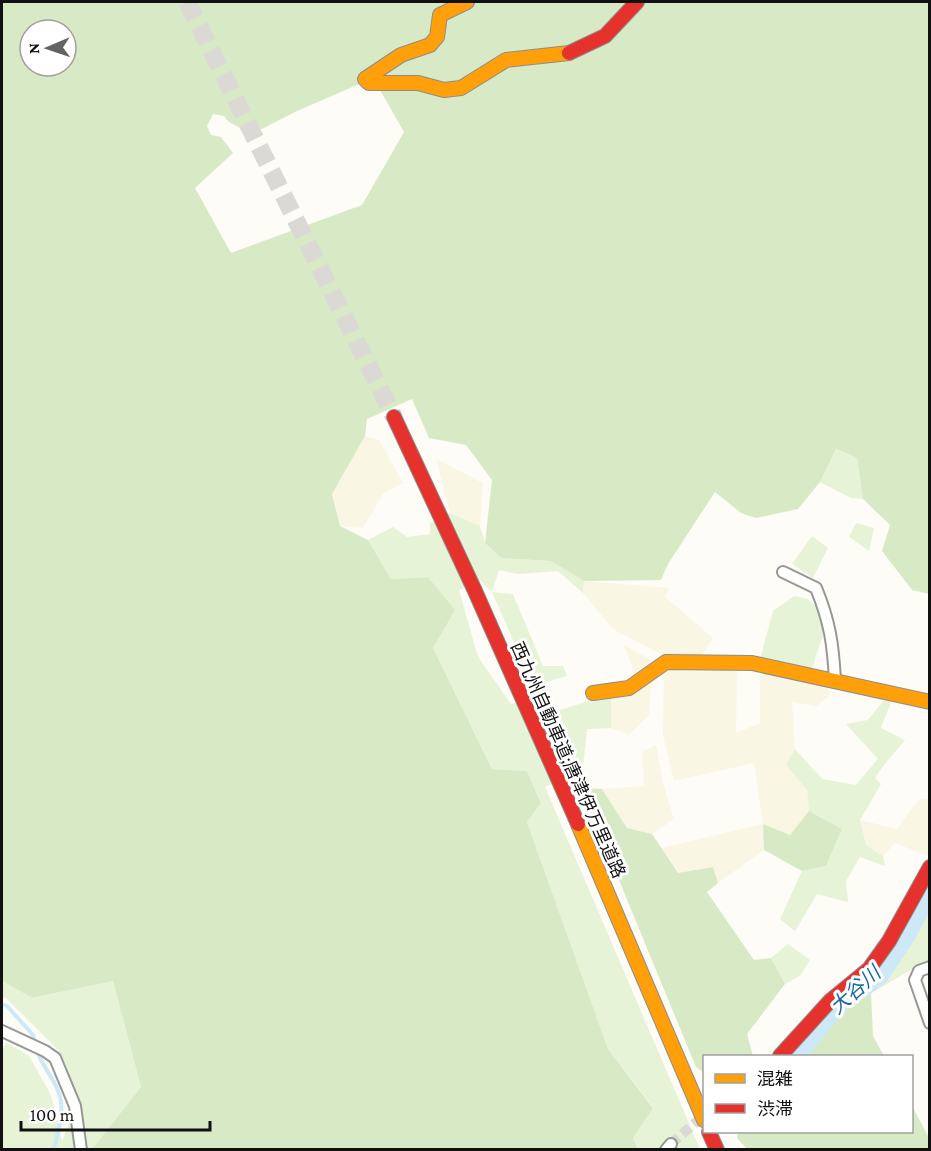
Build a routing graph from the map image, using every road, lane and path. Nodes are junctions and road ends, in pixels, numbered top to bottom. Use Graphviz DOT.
graph roads {
  1 [pos="467,2"];
  2 [pos="638,2"];
  3 [pos="394,417"];
  4 [pos="783,572"];
  5 [pos="835,680"];
  6 [pos="593,693"];
  7 [pos="930,702"];
  8 [pos="930,867"];
  9 [pos="930,967"];
  10 [pos="930,1023"];
  11 [pos="2,1031"];
  12 [pos="781,1055"];
  13 [pos="703,1115"];
  14 [pos="710,1133"];
  15 [pos="81,1149"];
  16 [pos="717,1149"];
  1 -- 2 [label="main road"];
  3 -- 13 [label="main road, 西九州自動車道;唐津伊万里道路"];
  4 -- 5 [label="street"];
  5 -- 6 [label="main road"];
  5 -- 7 [label="main road"];
  8 -- 12 [label="main road"];
  9 -- 10 [label="street"];
  11 -- 15 [label="street"];
  14 -- 16 [label="main road"];
}
